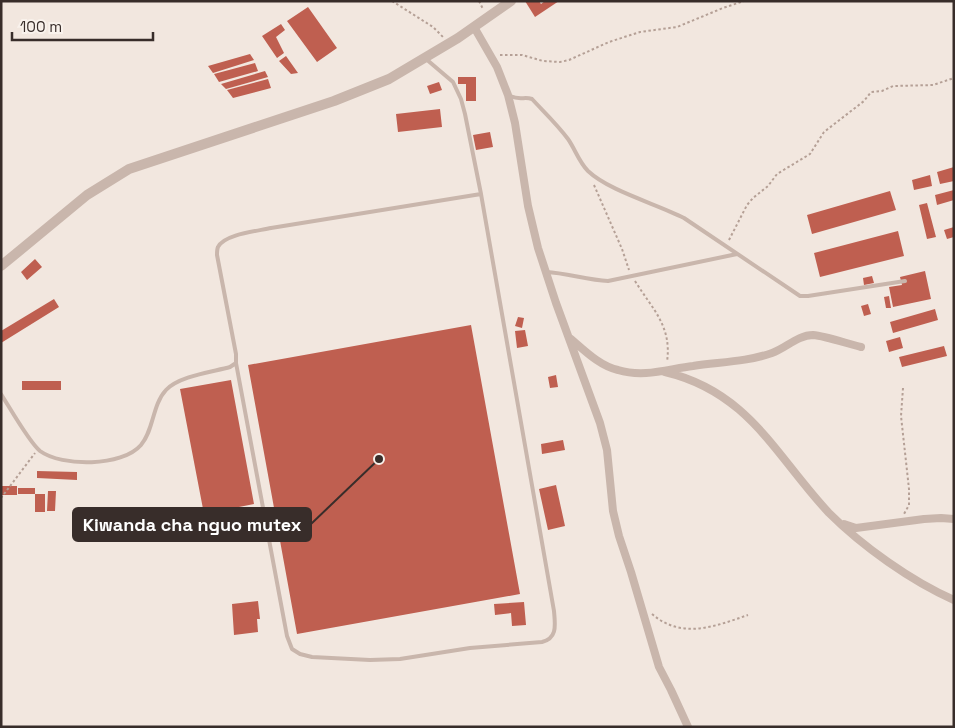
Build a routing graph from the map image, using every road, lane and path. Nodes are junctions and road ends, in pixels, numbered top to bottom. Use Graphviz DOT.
graph roads {
  1 [pos="392,1"];
  2 [pos="511,1"];
  3 [pos="744,1"];
  4 [pos="474,27"];
  5 [pos="449,43"];
  6 [pos="490,54"];
  7 [pos="424,58"];
  8 [pos="954,78"];
  9 [pos="508,95"];
  10 [pos="589,172"];
  11 [pos="481,194"];
  12 [pos="726,247"];
  13 [pos="737,254"];
  14 [pos="1,266"];
  15 [pos="546,272"];
  16 [pos="632,276"];
  17 [pos="905,281"];
  18 [pos="570,338"];
  19 [pos="862,348"];
  20 [pos="236,363"];
  21 [pos="665,372"];
  22 [pos="903,388"];
  23 [pos="1,394"];
  24 [pos="38,449"];
  25 [pos="1,498"];
  26 [pos="954,520"];
  27 [pos="838,521"];
  28 [pos="898,522"];
  29 [pos="954,600"];
  30 [pos="641,604"];
  31 [pos="748,615"];
  32 [pos="688,727"];
  1 -- 5 [label="path"];
  2 -- 4 [label="street"];
  3 -- 6 [label="path"];
  4 -- 5 [label="street"];
  4 -- 6 [label="street"];
  5 -- 7 [label="street"];
  6 -- 9 [label="street"];
  7 -- 11 [label="lane"];
  7 -- 14 [label="street"];
  8 -- 12 [label="path"];
  9 -- 10 [label="lane"];
  9 -- 15 [label="street"];
  10 -- 12 [label="lane"];
  10 -- 16 [label="path"];
  11 -- 20 [label="lane"];
  11 -- 20 [label="lane"];
  12 -- 13 [label="lane"];
  13 -- 16 [label="lane"];
  13 -- 17 [label="lane"];
  15 -- 16 [label="lane"];
  15 -- 18 [label="street"];
  16 -- 21 [label="path"];
  18 -- 21 [label="street"];
  18 -- 30 [label="street"];
  19 -- 21 [label="street"];
  20 -- 24 [label="lane"];
  21 -- 27 [label="street"];
  22 -- 28 [label="path"];
  23 -- 24 [label="lane"];
  24 -- 25 [label="path"];
  26 -- 28 [label="street"];
  27 -- 28 [label="street"];
  27 -- 29 [label="street"];
  30 -- 31 [label="path"];
  30 -- 32 [label="street"];
}
